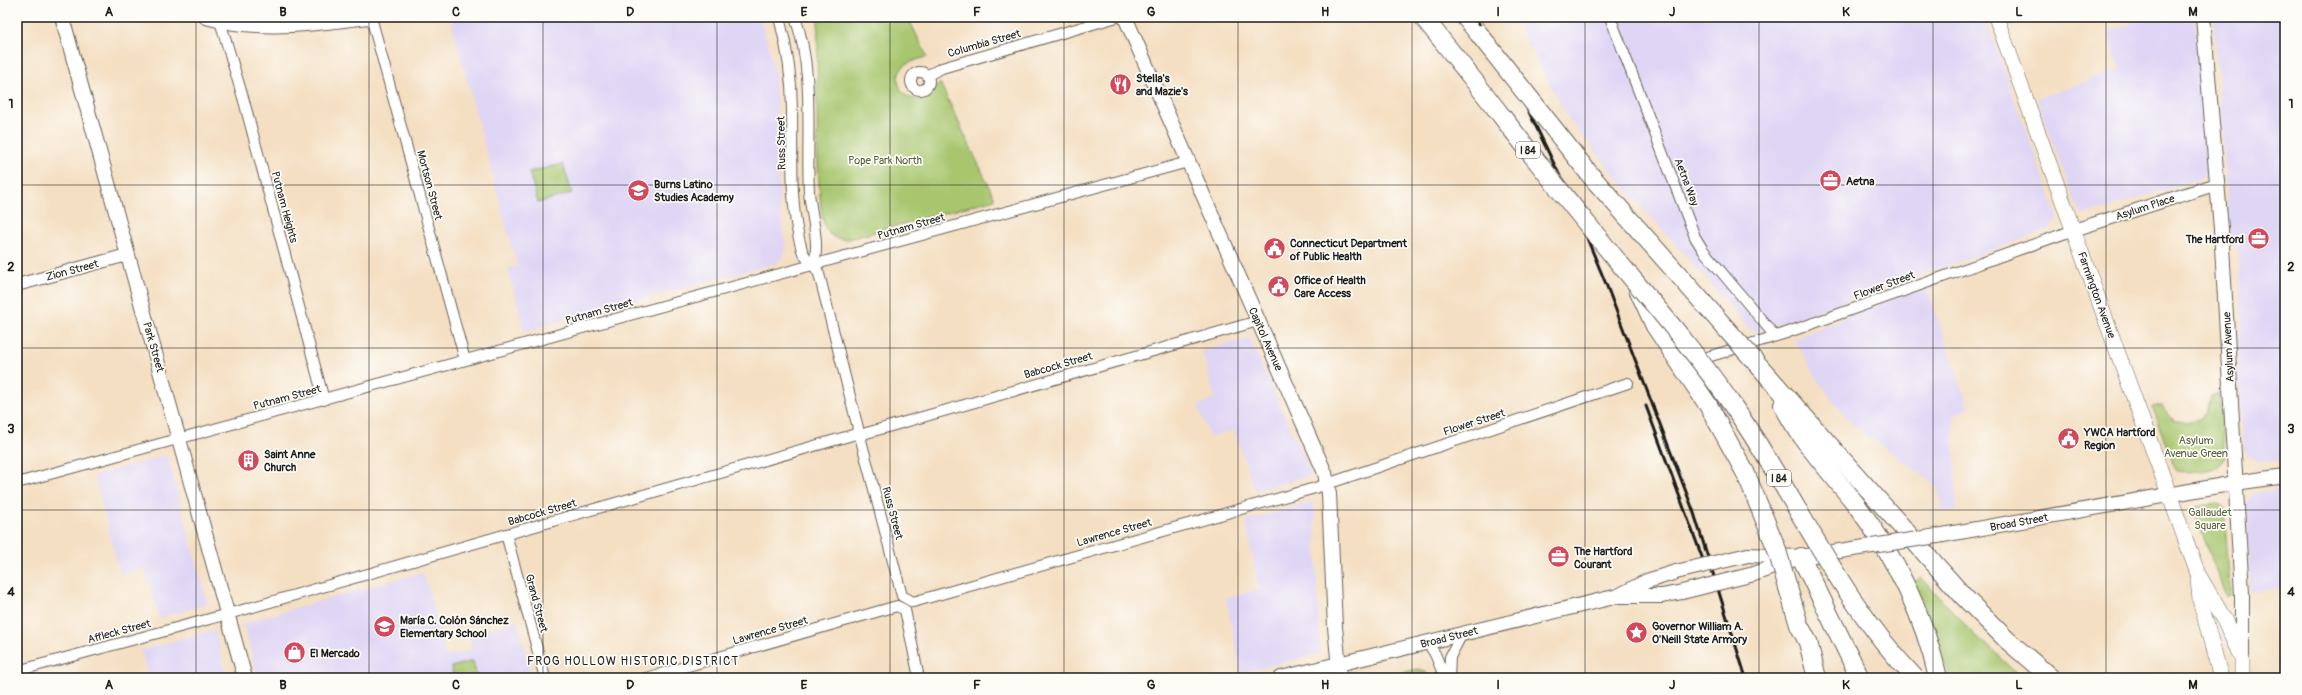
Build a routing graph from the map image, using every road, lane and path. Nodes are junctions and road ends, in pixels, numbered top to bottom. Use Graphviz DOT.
graph roads {
  1 [pos="62,17"];
  2 [pos="206,17"];
  3 [pos="370,17"];
  4 [pos="779,17"];
  5 [pos="795,17"];
  6 [pos="1118,17"];
  7 [pos="1125,17"];
  8 [pos="1423,17"];
  9 [pos="1466,17"];
  10 [pos="1474,17"];
  11 [pos="1610,17"];
  12 [pos="1996,17"];
  13 [pos="2203,17"];
  14 [pos="220,21"];
  15 [pos="1479,34"];
  16 [pos="928,75"];
  17 [pos="1188,162"];
  18 [pos="2217,184"];
  19 [pos="2074,230"];
  20 [pos="127,255"];
  21 [pos="814,264"];
  22 [pos="1635,282"];
  23 [pos="17,285"];
  24 [pos="1258,321"];
  25 [pos="1775,336"];
  26 [pos="1701,359"];
  27 [pos="465,360"];
  28 [pos="1628,383"];
  29 [pos="1776,385"];
  30 [pos="324,400"];
  31 [pos="861,430"];
  32 [pos="180,439"];
  33 [pos="2285,476"];
  34 [pos="17,483"];
  35 [pos="1327,483"];
  36 [pos="2235,483"];
  37 [pos="2170,495"];
  38 [pos="506,534"];
  39 [pos="1801,557"];
  40 [pos="2198,574"];
  41 [pos="1618,596"];
  42 [pos="907,598"];
  43 [pos="227,614"];
  44 [pos="1799,625"];
  45 [pos="1462,634"];
  46 [pos="1427,642"];
  47 [pos="2242,659"];
  48 [pos="17,671"];
  49 [pos="1340,671"];
  50 [pos="245,678"];
  51 [pos="545,678"];
  52 [pos="646,678"];
  53 [pos="919,678"];
  54 [pos="1280,678"];
  55 [pos="1445,678"];
  56 [pos="1449,678"];
  57 [pos="1806,678"];
  58 [pos="1817,678"];
  59 [pos="1860,678"];
  60 [pos="1915,678"];
  61 [pos="1938,678"];
  62 [pos="2051,678"];
  63 [pos="2221,678"];
  64 [pos="2242,678"];
  1 -- 20 [label="main road, Park Street"];
  2 -- 14 [label="main road"];
  3 -- 14 [label="main road"];
  3 -- 27 [label="street, Mortson Street"];
  4 -- 21 [label="street, Russ Street"];
  5 -- 21 [label="street, Russ Street"];
  6 -- 16 [label="street, Columbia Street"];
  7 -- 17 [label="main road, Capitol Avenue"];
  8 -- 22 [label="highway, I 84, bridge"];
  9 -- 15 [label="highway"];
  10 -- 15 [label="highway"];
  11 -- 25 [label="street, Aetna Way"];
  12 -- 19 [label="main road, Farmington Avenue"];
  13 -- 18 [label="main road, Asylum Avenue"];
  14 -- 30 [label="street, Putnam Heights"];
  15 -- 29 [label="highway, bridge"];
  17 -- 21 [label="street, Putnam Street"];
  17 -- 24 [label="main road, Capitol Avenue"];
  18 -- 19 [label="street, Asylum Place"];
  18 -- 36 [label="main road, Asylum Avenue"];
  19 -- 25 [label="street, Flower Street"];
  19 -- 37 [label="main road, Farmington Avenue"];
  20 -- 23 [label="street, Zion Street"];
  20 -- 32 [label="main road, Park Street"];
  21 -- 27 [label="street, Putnam Street"];
  21 -- 31 [label="street, Russ Street"];
  22 -- 44 [label="highway, bridge"];
  22 -- 60 [label="highway, I 84, bridge"];
  24 -- 31 [label="street, Babcock Street"];
  24 -- 35 [label="main road, Capitol Avenue"];
  25 -- 26 [label="street, Flower Street"];
  27 -- 30 [label="street, Putnam Street"];
  28 -- 35 [label="street, Flower Street"];
  29 -- 61 [label="highway"];
  29 -- 62 [label="highway"];
  30 -- 32 [label="street, Putnam Street"];
  31 -- 38 [label="street, Babcock Street"];
  31 -- 42 [label="street, Russ Street"];
  32 -- 34 [label="street, Putnam Street"];
  32 -- 43 [label="main road, Park Street"];
  33 -- 36 [label="main road, Broad Street"];
  35 -- 42 [label="street, Lawrence Street"];
  35 -- 49 [label="main road, Capitol Avenue"];
  36 -- 37 [label="main road, Broad Street"];
  36 -- 47 [label="main road, Asylum Avenue"];
  37 -- 39 [label="main road, Broad Street, bridge"];
  37 -- 40 [label="main road, Farmington Avenue"];
  38 -- 43 [label="street, Babcock Street"];
  38 -- 51 [label="street, Grand Street"];
  39 -- 41 [label="main road, Broad Street, bridge"];
  39 -- 41 [label="main road, Broad Street, bridge"];
  39 -- 59 [label="highway"];
  40 -- 47 [label="main road, Farmington Avenue"];
  40 -- 63 [label="main road, Farmington Avenue"];
  41 -- 45 [label="main road, Broad Street"];
  43 -- 48 [label="street, Affleck Street"];
  43 -- 50 [label="main road, Park Street"];
  44 -- 57 [label="highway"];
  44 -- 58 [label="highway"];
  45 -- 46 [label="main road, Broad Street"];
  45 -- 56 [label="street"];
  46 -- 49 [label="main road, Broad Street"];
  46 -- 55 [label="street"];
  47 -- 64 [label="main road, Asylum Avenue"];
  49 -- 54 [label="main road, Broad Street"];
  52 -- 53 [label="street, Lawrence Street"];
}
